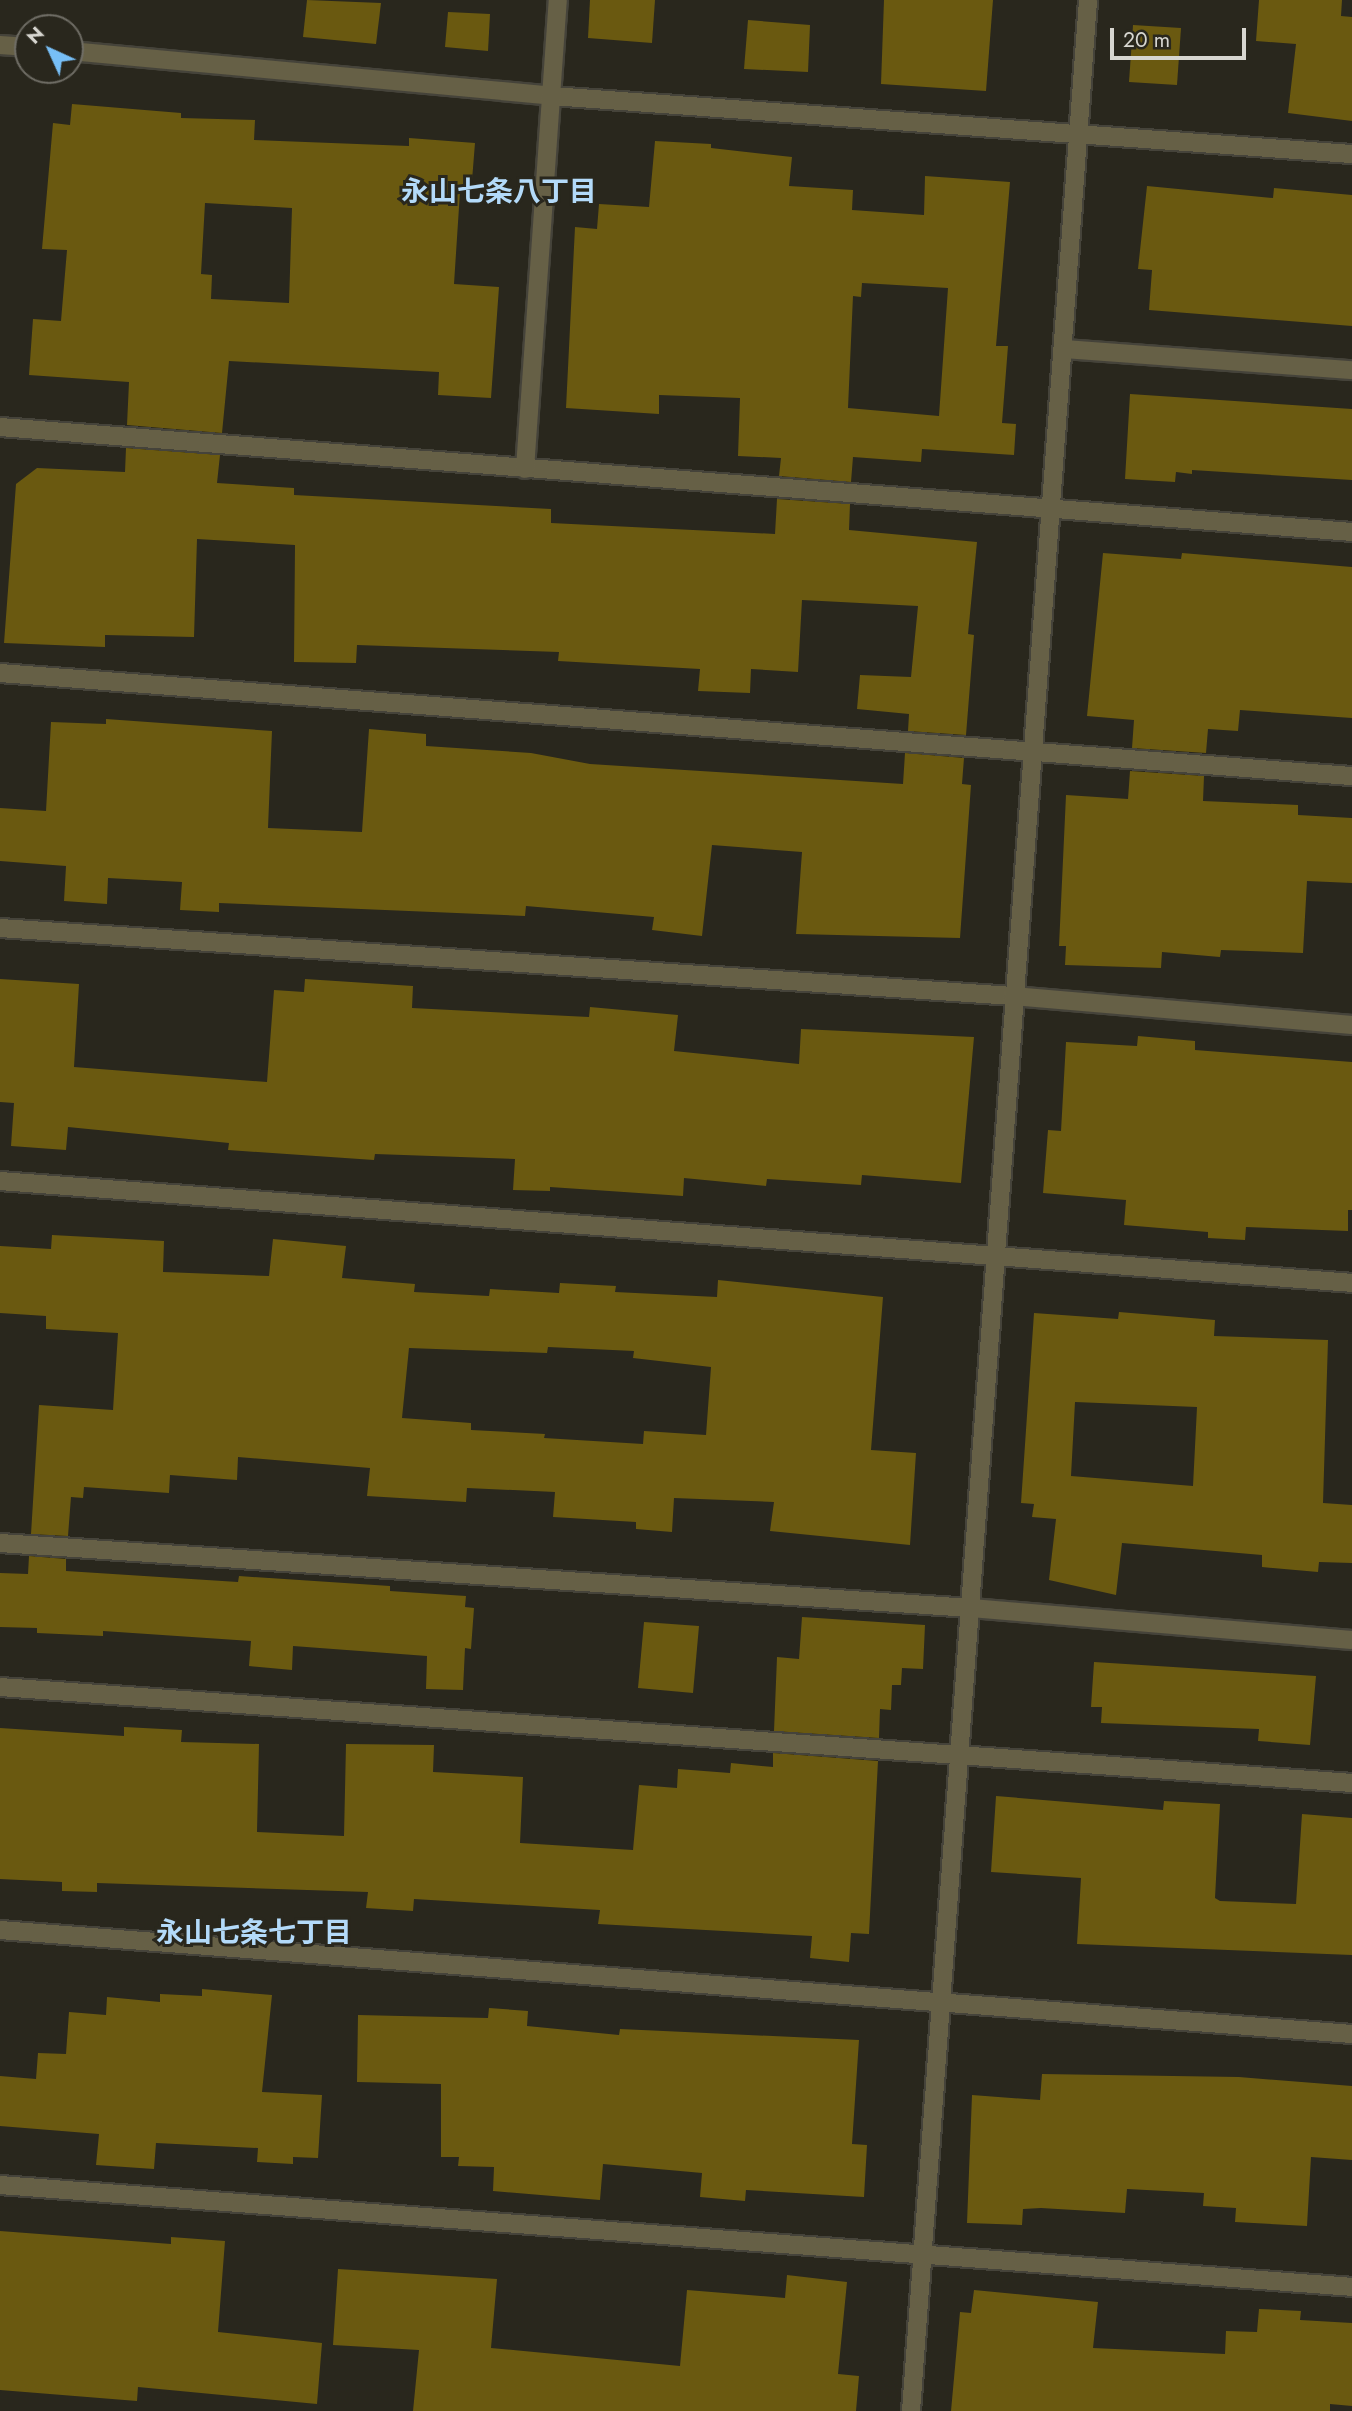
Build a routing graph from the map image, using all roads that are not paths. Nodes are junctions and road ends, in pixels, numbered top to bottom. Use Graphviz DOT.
graph roads {
  1 [pos="558,0"];
  2 [pos="1088,0"];
  3 [pos="84,52"];
  4 [pos="552,96"];
  5 [pos="1076,132"];
  6 [pos="1352,154"];
  7 [pos="1063,349"];
  8 [pos="1352,370"];
  9 [pos="0,427"];
  10 [pos="525,469"];
  11 [pos="1050,511"];
  12 [pos="1352,532"];
  13 [pos="0,674"];
  14 [pos="1031,750"];
  15 [pos="1352,776"];
  16 [pos="0,928"];
  17 [pos="1013,996"];
  18 [pos="1352,1025"];
  19 [pos="0,1181"];
  20 [pos="997,1256"];
  21 [pos="1352,1283"];
  22 [pos="0,1543"];
  23 [pos="971,1608"];
  24 [pos="1352,1640"];
  25 [pos="0,1687"];
  26 [pos="961,1754"];
  27 [pos="1352,1783"];
  28 [pos="0,1930"];
  29 [pos="940,2004"];
  30 [pos="1352,2034"];
  31 [pos="0,2185"];
  32 [pos="924,2255"];
  33 [pos="1352,2287"];
  34 [pos="911,2411"];
  1 -- 4 [label="street"];
  2 -- 5 [label="street"];
  3 -- 4 [label="street"];
  4 -- 5 [label="street"];
  4 -- 10 [label="street"];
  5 -- 6 [label="street"];
  5 -- 7 [label="street"];
  7 -- 8 [label="street"];
  7 -- 11 [label="street"];
  9 -- 10 [label="street"];
  10 -- 11 [label="street"];
  11 -- 12 [label="street"];
  11 -- 14 [label="street"];
  13 -- 14 [label="street"];
  14 -- 15 [label="street"];
  14 -- 17 [label="street"];
  16 -- 17 [label="street"];
  17 -- 18 [label="street"];
  17 -- 20 [label="street"];
  19 -- 20 [label="street"];
  20 -- 21 [label="street"];
  20 -- 23 [label="street"];
  22 -- 23 [label="street"];
  23 -- 24 [label="street"];
  23 -- 26 [label="street"];
  25 -- 26 [label="street"];
  26 -- 27 [label="street"];
  26 -- 29 [label="street"];
  28 -- 29 [label="street"];
  29 -- 30 [label="street"];
  29 -- 32 [label="street"];
  31 -- 32 [label="street"];
  32 -- 33 [label="street"];
  32 -- 34 [label="street"];
}
